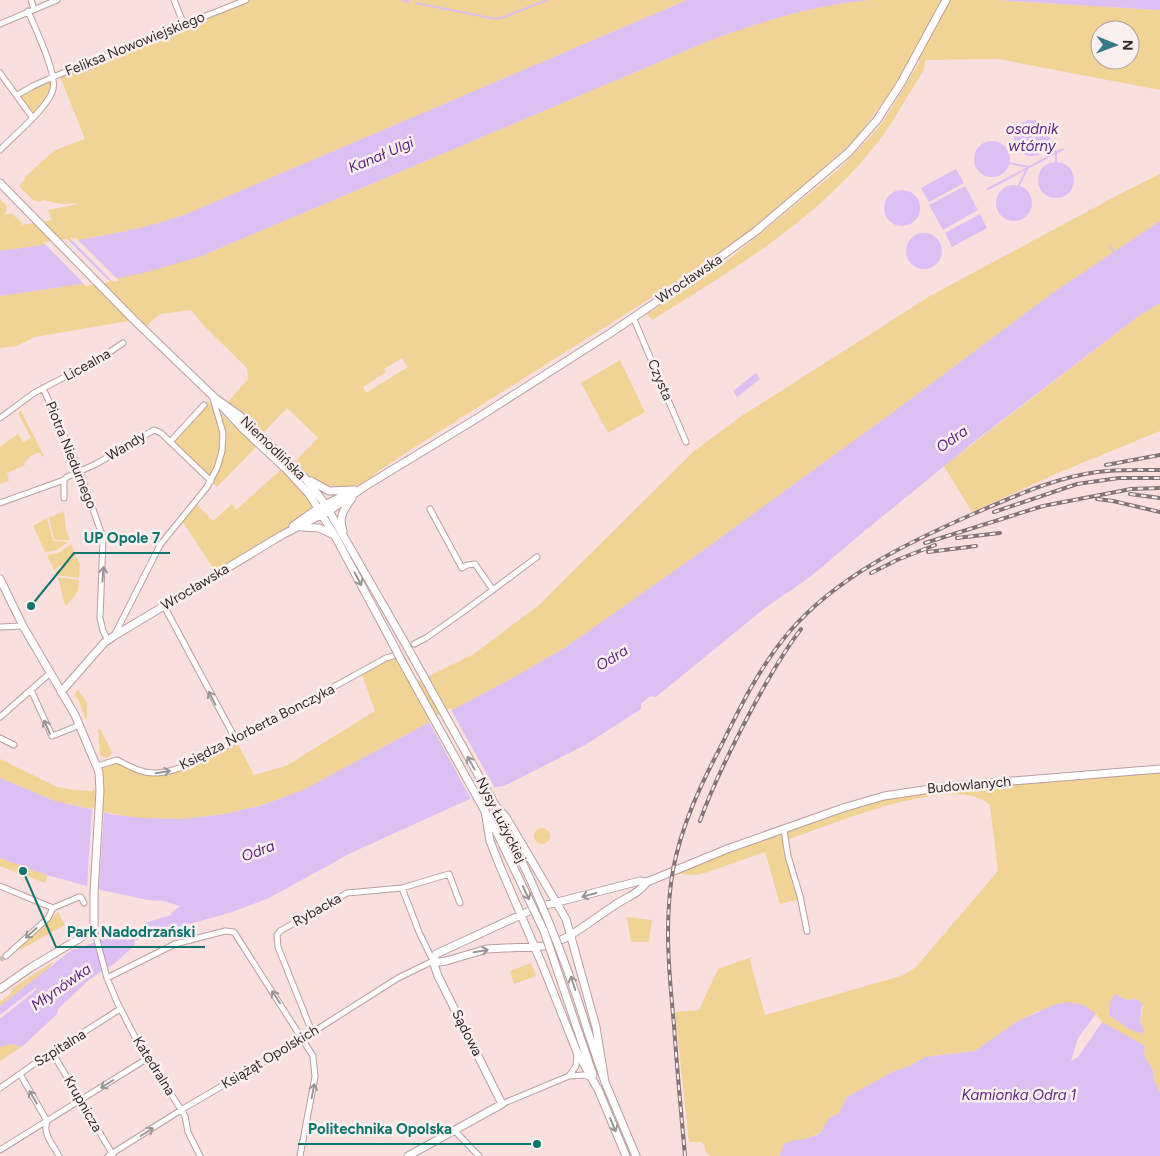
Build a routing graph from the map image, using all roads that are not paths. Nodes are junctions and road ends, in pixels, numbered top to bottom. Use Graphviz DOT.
graph roads {
  1 [pos="32,0"];
  2 [pos="57,0"];
  3 [pos="174,0"];
  4 [pos="246,0"];
  5 [pos="946,0"];
  6 [pos="34,8"];
  7 [pos="28,11"];
  8 [pos="0,24"];
  9 [pos="184,25"];
  10 [pos="0,73"];
  11 [pos="53,77"];
  12 [pos="17,95"];
  13 [pos="32,117"];
  14 [pos="0,150"];
  15 [pos="0,183"];
  16 [pos="633,317"];
  17 [pos="123,343"];
  18 [pos="43,388"];
  19 [pos="214,396"];
  20 [pos="204,405"];
  21 [pos="0,418"];
  22 [pos="230,422"];
  23 [pos="223,430"];
  24 [pos="170,442"];
  25 [pos="686,442"];
  26 [pos="80,472"];
  27 [pos="305,478"];
  28 [pos="64,480"];
  29 [pos="211,481"];
  30 [pos="355,492"];
  31 [pos="64,498"];
  32 [pos="0,503"];
  33 [pos="327,508"];
  34 [pos="430,509"];
  35 [pos="319,512"];
  36 [pos="296,528"];
  37 [pos="282,535"];
  38 [pos="334,536"];
  39 [pos="347,543"];
  40 [pos="537,557"];
  41 [pos="0,579"];
  42 [pos="493,590"];
  43 [pos="164,606"];
  44 [pos="23,626"];
  45 [pos="0,627"];
  46 [pos="111,638"];
  47 [pos="414,644"];
  48 [pos="396,654"];
  49 [pos="50,674"];
  50 [pos="31,690"];
  51 [pos="61,692"];
  52 [pos="0,718"];
  53 [pos="80,724"];
  54 [pos="0,738"];
  55 [pos="236,740"];
  56 [pos="14,744"];
  57 [pos="97,766"];
  58 [pos="1160,769"];
  59 [pos="485,812"];
  60 [pos="504,818"];
  61 [pos="784,830"];
  62 [pos="647,882"];
  63 [pos="0,886"];
  64 [pos="402,888"];
  65 [pos="84,903"];
  66 [pos="460,903"];
  67 [pos="558,903"];
  68 [pos="53,908"];
  69 [pos="521,914"];
  70 [pos="94,929"];
  71 [pos="807,931"];
  72 [pos="570,935"];
  73 [pos="535,947"];
  74 [pos="6,956"];
  75 [pos="432,961"];
  76 [pos="107,978"];
  77 [pos="0,988"];
  78 [pos="120,1009"];
  79 [pos="312,1032"];
  80 [pos="302,1038"];
  81 [pos="52,1052"];
  82 [pos="577,1052"];
  83 [pos="148,1058"];
  84 [pos="20,1074"];
  85 [pos="569,1076"];
  86 [pos="590,1077"];
  87 [pos="605,1082"];
  88 [pos="0,1088"];
  89 [pos="600,1094"];
  90 [pos="81,1100"];
  91 [pos="502,1104"];
  92 [pos="181,1110"];
  93 [pos="47,1121"];
  94 [pos="454,1130"];
  95 [pos="0,1150"];
  96 [pos="112,1155"];
  97 [pos="199,1155"];
  98 [pos="59,1156"];
  99 [pos="300,1156"];
  100 [pos="408,1156"];
  101 [pos="479,1156"];
  102 [pos="626,1156"];
  103 [pos="636,1156"];
  1 -- 6 [label="street"];
  2 -- 6 [label="street"];
  3 -- 9 [label="street"];
  4 -- 9 [label="street, Feliksa Nowowiejskiego"];
  5 -- 16 [label="main road, Wrocławska"];
  6 -- 7 [label="street"];
  7 -- 8 [label="street"];
  7 -- 11 [label="street"];
  9 -- 11 [label="street, Feliksa Nowowiejskiego"];
  10 -- 12 [label="street"];
  11 -- 12 [label="street, Feliksa Nowowiejskiego"];
  11 -- 13 [label="street"];
  12 -- 13 [label="street"];
  13 -- 14 [label="street"];
  15 -- 19 [label="main road, Niemodlińska"];
  16 -- 25 [label="street, Czysta"];
  16 -- 30 [label="main road, Wrocławska"];
  17 -- 18 [label="street, Licealna"];
  18 -- 21 [label="street, Licealna"];
  18 -- 26 [label="street, Piotra Niedurnego"];
  19 -- 22 [label="main road, Niemodlińska"];
  19 -- 23 [label="street"];
  19 -- 27 [label="main road, Niemodlińska"];
  20 -- 24 [label="street"];
  22 -- 23 [label="street"];
  22 -- 35 [label="main road, Niemodlińska"];
  23 -- 29 [label="street"];
  24 -- 26 [label="street, Wandy"];
  24 -- 29 [label="street, Wandy"];
  26 -- 28 [label="street, Wandy"];
  46 -- 26 [label="street, Piotra Niedurnego, one-way"];
  27 -- 30 [label="main road"];
  27 -- 33 [label="main road, Niemodlińska"];
  28 -- 31 [label="street"];
  28 -- 32 [label="street, Wandy"];
  29 -- 46 [label="street"];
  30 -- 33 [label="main road, Wrocławska"];
  30 -- 39 [label="main road"];
  33 -- 35 [label="main road, Wrocławska"];
  33 -- 39 [label="main road, Nysy Łużyckiej"];
  34 -- 42 [label="street"];
  35 -- 36 [label="main road, Wrocławska"];
  35 -- 37 [label="main road, Wrocławska"];
  35 -- 38 [label="main road, Nysy Łużyckiej"];
  36 -- 37 [label="main road, Wrocławska"];
  36 -- 38 [label="main road"];
  37 -- 43 [label="main road, Wrocławska"];
  38 -- 48 [label="main road, Nysy Łużyckiej, one-way"];
  60 -- 39 [label="main road, Nysy Łużyckiej, one-way, bridge"];
  40 -- 42 [label="street"];
  41 -- 44 [label="main road"];
  42 -- 47 [label="street"];
  43 -- 46 [label="main road, Wrocławska"];
  55 -- 43 [label="street, one-way"];
  44 -- 45 [label="street"];
  44 -- 49 [label="main road"];
  46 -- 51 [label="main road, Wrocławska"];
  48 -- 55 [label="street, Księdza Norberta Bonczyka"];
  48 -- 59 [label="main road, Nysy Łużyckiej"];
  49 -- 50 [label="street"];
  49 -- 51 [label="main road"];
  50 -- 52 [label="street"];
  53 -- 50 [label="street, one-way"];
  51 -- 53 [label="main road"];
  53 -- 57 [label="main road"];
  54 -- 56 [label="street"];
  57 -- 55 [label="street, Księdza Norberta Bonczyka, one-way"];
  57 -- 70 [label="main road"];
  58 -- 61 [label="main road, Budowlanych"];
  59 -- 69 [label="main road"];
  59 -- 89 [label="main road, Nysy Łużyckiej, one-way, bridge"];
  60 -- 67 [label="main road"];
  87 -- 60 [label="main road, Nysy Łużyckiej, one-way, bridge"];
  61 -- 62 [label="main road, Budowlanych"];
  61 -- 71 [label="street"];
  62 -- 67 [label="main road, Budowlanych, one-way"];
  62 -- 72 [label="main road, Budowlanych"];
  63 -- 68 [label="street"];
  64 -- 66 [label="street"];
  64 -- 75 [label="street"];
  64 -- 79 [label="street, Rybacka"];
  65 -- 68 [label="street"];
  67 -- 69 [label="main road, Budowlanych"];
  67 -- 72 [label="main road"];
  68 -- 74 [label="street, one-way"];
  69 -- 73 [label="main road"];
  69 -- 75 [label="main road, Książąt Opolskich"];
  70 -- 76 [label="street, Katedralna"];
  70 -- 77 [label="main road"];
  72 -- 73 [label="main road, Budowlanych"];
  72 -- 87 [label="main road"];
  75 -- 73 [label="main road, Książąt Opolskich, one-way"];
  73 -- 82 [label="main road"];
  75 -- 79 [label="street, Książąt Opolskich"];
  75 -- 91 [label="main road, Sądowa"];
  76 -- 78 [label="street, Katedralna"];
  80 -- 76 [label="street, one-way"];
  78 -- 81 [label="street, Szpitalna"];
  78 -- 83 [label="street, Katedralna"];
  79 -- 80 [label="street, Książąt Opolskich"];
  80 -- 92 [label="street, Książąt Opolskich"];
  99 -- 80 [label="street, one-way"];
  81 -- 84 [label="street, Szpitalna"];
  81 -- 90 [label="street, Krupnicza"];
  82 -- 85 [label="street"];
  82 -- 86 [label="main road"];
  83 -- 90 [label="street, one-way"];
  83 -- 92 [label="street, Katedralna"];
  84 -- 88 [label="street, Szpitalna"];
  93 -- 84 [label="street, one-way"];
  85 -- 86 [label="street"];
  85 -- 91 [label="street"];
  86 -- 89 [label="main road"];
  87 -- 103 [label="main road, Nysy Łużyckiej"];
  89 -- 102 [label="main road, Nysy Łużyckiej, one-way"];
  90 -- 93 [label="street"];
  90 -- 96 [label="street, Krupnicza"];
  91 -- 94 [label="main road"];
  96 -- 92 [label="street, Książąt Opolskich, one-way"];
  92 -- 97 [label="street, Katedralna"];
  93 -- 95 [label="street"];
  93 -- 98 [label="street"];
  94 -- 100 [label="main road"];
  94 -- 101 [label="street"];
}
